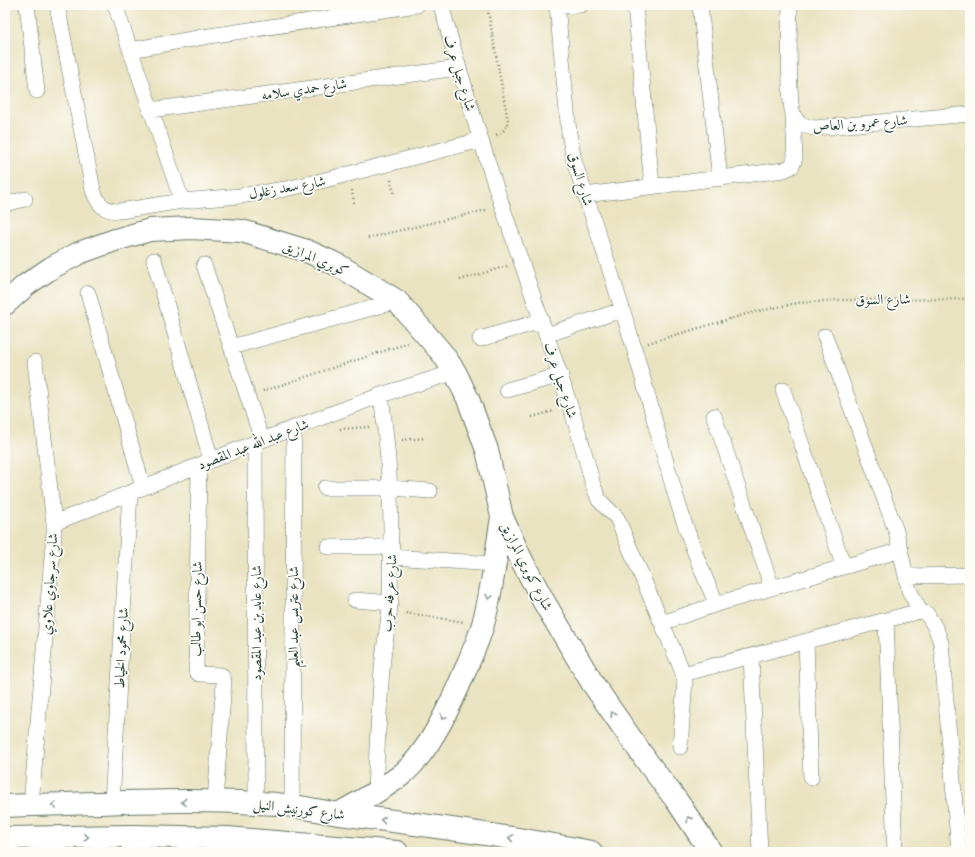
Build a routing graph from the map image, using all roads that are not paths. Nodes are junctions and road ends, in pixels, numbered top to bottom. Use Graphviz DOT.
graph roads {
  1 [pos="27,5"];
  2 [pos="57,5"];
  3 [pos="115,5"];
  4 [pos="417,5"];
  5 [pos="441,5"];
  6 [pos="581,5"];
  7 [pos="634,5"];
  8 [pos="700,5"];
  9 [pos="790,5"];
  10 [pos="557,6"];
  11 [pos="130,50"];
  12 [pos="458,68"];
  13 [pos="37,91"];
  14 [pos="150,110"];
  15 [pos="793,114"];
  16 [pos="970,114"];
  17 [pos="481,140"];
  18 [pos="720,179"];
  19 [pos="652,186"];
  20 [pos="585,196"];
  21 [pos="25,199"];
  22 [pos="182,201"];
  23 [pos="5,204"];
  24 [pos="154,260"];
  25 [pos="204,265"];
  26 [pos="88,293"];
  27 [pos="397,301"];
  28 [pos="5,304"];
  29 [pos="622,310"];
  30 [pos="541,321"];
  31 [pos="546,336"];
  32 [pos="825,336"];
  33 [pos="480,339"];
  34 [pos="231,347"];
  35 [pos="35,362"];
  36 [pos="455,372"];
  37 [pos="560,376"];
  38 [pos="507,390"];
  39 [pos="783,390"];
  40 [pos="381,395"];
  41 [pos="714,416"];
  42 [pos="294,428"];
  43 [pos="259,441"];
  44 [pos="205,463"];
  45 [pos="325,488"];
  46 [pos="390,488"];
  47 [pos="136,490"];
  48 [pos="430,491"];
  49 [pos="502,516"];
  50 [pos="54,523"];
  51 [pos="328,547"];
  52 [pos="901,550"];
  53 [pos="392,552"];
  54 [pos="494,564"];
  55 [pos="844,567"];
  56 [pos="970,575"];
  57 [pos="906,576"];
  58 [pos="772,588"];
  59 [pos="355,600"];
  60 [pos="717,604"];
  61 [pos="390,607"];
  62 [pos="920,610"];
  63 [pos="886,620"];
  64 [pos="662,622"];
  65 [pos="806,641"];
  66 [pos="751,656"];
  67 [pos="683,674"];
  68 [pos="680,747"];
  69 [pos="811,778"];
  70 [pos="376,792"];
  71 [pos="215,801"];
  72 [pos="112,803"];
  73 [pos="256,803"];
  74 [pos="31,805"];
  75 [pos="292,805"];
  76 [pos="5,806"];
  77 [pos="338,814"];
  78 [pos="5,838"];
  79 [pos="130,844"];
  80 [pos="37,845"];
  81 [pos="225,845"];
  82 [pos="351,850"];
  83 [pos="397,852"];
  84 [pos="591,852"];
  85 [pos="711,852"];
  86 [pos="760,852"];
  87 [pos="895,852"];
  88 [pos="959,852"];
  1 -- 13 [label="street"];
  2 -- 22 [label="street, شارع سعد زغلول"];
  3 -- 11 [label="street"];
  4 -- 11 [label="street"];
  5 -- 12 [label="street, شارع جبل عرف"];
  6 -- 10 [label="street"];
  7 -- 19 [label="street"];
  8 -- 18 [label="street"];
  9 -- 15 [label="street, شارع عمرو بن العاص"];
  10 -- 20 [label="street, شارع السوق"];
  11 -- 14 [label="street"];
  12 -- 14 [label="street, شارع حمدي سلامه"];
  12 -- 17 [label="street, شارع جبل عرف"];
  14 -- 22 [label="street"];
  15 -- 16 [label="street, شارع عمرو بن العاص"];
  15 -- 18 [label="street"];
  17 -- 22 [label="street, شارع سعد زغلول"];
  17 -- 30 [label="street, شارع جبل عرف"];
  18 -- 19 [label="street"];
  19 -- 20 [label="street"];
  20 -- 29 [label="street, شارع السوق"];
  21 -- 23 [label="street"];
  24 -- 44 [label="street"];
  25 -- 34 [label="street, شارع عابد بن عبد المقصود"];
  26 -- 47 [label="street, شارع محمود الخياط"];
  27 -- 28 [label="main road, كوبري المرازيق"];
  27 -- 34 [label="street"];
  27 -- 36 [label="main road, كوبري المرازيق"];
  29 -- 31 [label="street"];
  29 -- 60 [label="street, شارع السوق"];
  30 -- 31 [label="street, شارع جبل عرف"];
  30 -- 33 [label="street"];
  31 -- 37 [label="street, شارع جبل عرف"];
  32 -- 52 [label="street"];
  34 -- 43 [label="street, شارع عابد بن عبد المقصود"];
  35 -- 50 [label="street, شارع سرجاوي علاوي"];
  36 -- 40 [label="street, شارع عبد الله عبد المقصود"];
  36 -- 49 [label="main road, كوبري المرازيق"];
  37 -- 38 [label="street"];
  37 -- 64 [label="street, شارع جبل عرف"];
  39 -- 55 [label="street"];
  40 -- 42 [label="street, شارع عبد الله عبد المقصود"];
  40 -- 46 [label="street, شارع عرفه حرب"];
  41 -- 58 [label="street"];
  42 -- 43 [label="street, شارع عبد الله عبد المقصود"];
  42 -- 75 [label="street, شارع عتريس عبد العليم"];
  43 -- 44 [label="street, شارع عبد الله عبد المقصود"];
  43 -- 73 [label="street, شارع عابد بن عبد المقصود"];
  44 -- 47 [label="street, شارع عبد الله عبد المقصود"];
  44 -- 71 [label="street, شارع حسن ابو طالب"];
  45 -- 46 [label="street"];
  46 -- 48 [label="street"];
  46 -- 53 [label="street, شارع عرفه حرب"];
  47 -- 50 [label="street, شارع عبد الله عبد المقصود"];
  47 -- 72 [label="street, شارع محمود الخياط"];
  49 -- 54 [label="main road, شارع كوبري المرازيق"];
  85 -- 49 [label="main road, شارع كوبري المرازيق, one-way"];
  50 -- 74 [label="street, شارع سرجاوي علاوي"];
  51 -- 53 [label="street"];
  52 -- 55 [label="street"];
  52 -- 57 [label="street"];
  53 -- 54 [label="street"];
  53 -- 61 [label="street, شارع عرفه حرب"];
  54 -- 70 [label="main road, شارع كوبري المرازيق, one-way"];
  55 -- 58 [label="street"];
  56 -- 57 [label="street"];
  57 -- 62 [label="street"];
  58 -- 60 [label="street"];
  59 -- 61 [label="street"];
  60 -- 64 [label="street"];
  61 -- 70 [label="street, شارع عرفه حرب"];
  62 -- 63 [label="street"];
  62 -- 88 [label="street"];
  63 -- 65 [label="street"];
  63 -- 87 [label="street"];
  64 -- 67 [label="street, شارع جبل عرف"];
  65 -- 66 [label="street"];
  65 -- 69 [label="street"];
  66 -- 67 [label="street"];
  66 -- 86 [label="street"];
  67 -- 68 [label="street, شارع جبل عرف"];
  70 -- 77 [label="main road, شارع كوبري المرازيق"];
  71 -- 72 [label="main road, شارع كورنيش النيل, one-way"];
  71 -- 73 [label="main road, شارع كورنيش النيل"];
  72 -- 74 [label="main road, شارع كورنيش النيل, one-way"];
  73 -- 75 [label="main road, شارع كورنيش النيل"];
  74 -- 76 [label="main road, شارع كورنيش النيل"];
  75 -- 77 [label="main road, شارع كورنيش النيل"];
  84 -- 77 [label="main road, شارع كورنيش النيل, one-way"];
  78 -- 80 [label="main road"];
  80 -- 79 [label="main road, one-way"];
  79 -- 81 [label="main road"];
  81 -- 82 [label="main road"];
  82 -- 83 [label="main road"];
}
